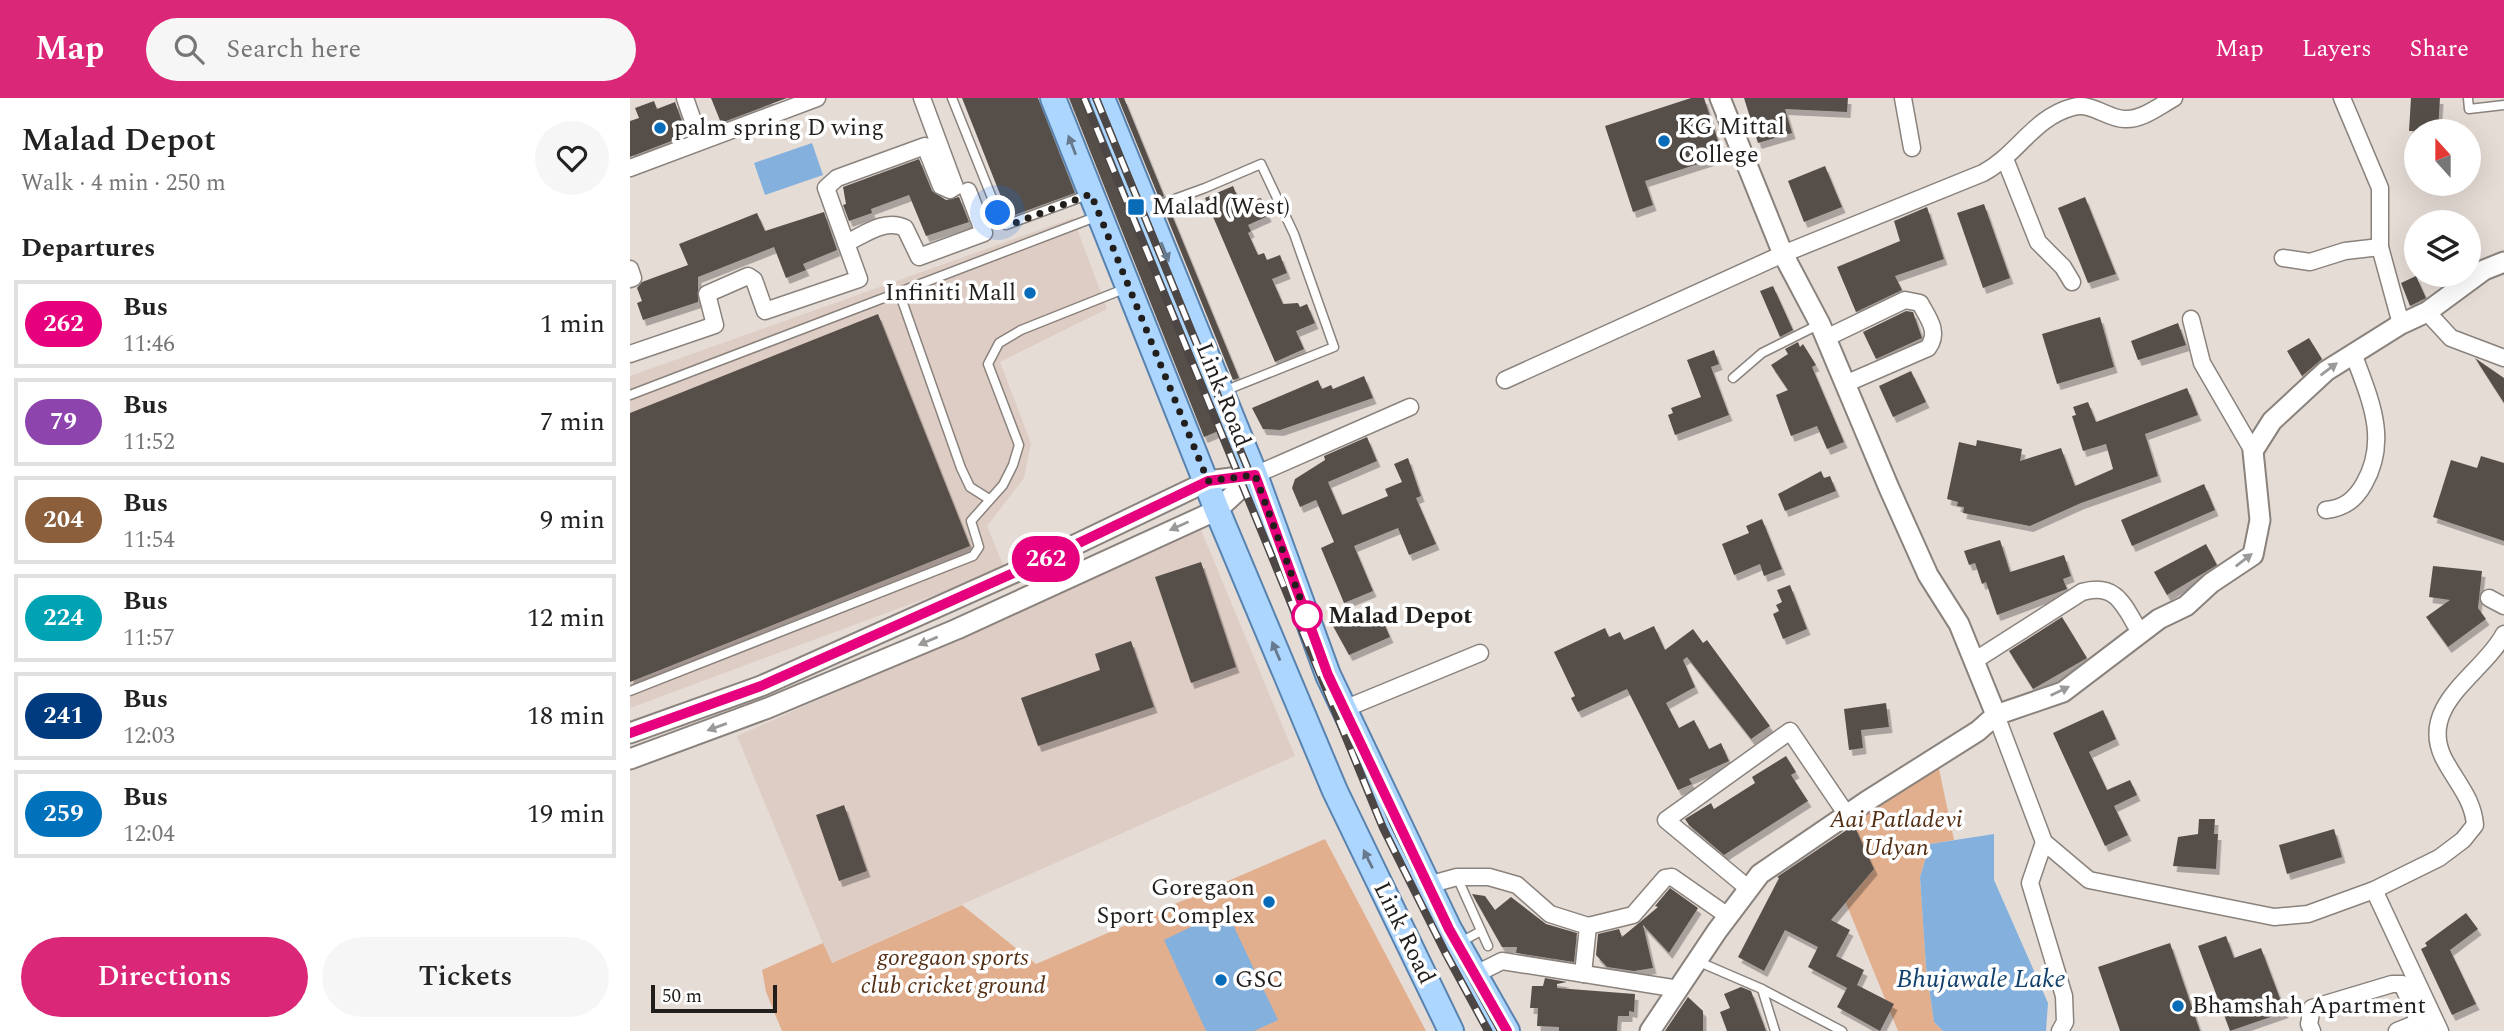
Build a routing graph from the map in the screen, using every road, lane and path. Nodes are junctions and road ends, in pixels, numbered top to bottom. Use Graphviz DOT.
graph roads {
  1 [pos="685,98"];
  2 [pos="817,98"];
  3 [pos="922,98"];
  4 [pos="952,98"];
  5 [pos="1053,98"];
  6 [pos="1102,98"];
  7 [pos="1720,98"];
  8 [pos="1903,98"];
  9 [pos="2174,98"];
  10 [pos="2342,98"];
  11 [pos="2468,98"];
  12 [pos="2504,105"];
  13 [pos="700,141"];
  14 [pos="1912,148"];
  15 [pos="2006,159"];
  16 [pos="630,167"];
  17 [pos="968,191"];
  18 [pos="1095,205"];
  19 [pos="1147,208"];
  20 [pos="846,243"];
  21 [pos="2380,247"];
  22 [pos="1783,254"];
  23 [pos="2283,258"];
  24 [pos="2504,262"];
  25 [pos="630,269"];
  26 [pos="630,279"];
  27 [pos="2072,282"];
  28 [pos="1127,288"];
  29 [pos="899,292"];
  30 [pos="2427,312"];
  31 [pos="2191,319"];
  32 [pos="2401,324"];
  33 [pos="1823,331"];
  34 [pos="632,347"];
  35 [pos="2353,353"];
  36 [pos="2504,358"];
  37 [pos="1733,377"];
  38 [pos="1505,380"];
  39 [pos="1845,384"];
  40 [pos="1221,392"];
  41 [pos="630,395"];
  42 [pos="1410,407"];
  43 [pos="2253,451"];
  44 [pos="1255,475"];
  45 [pos="1208,481"];
  46 [pos="989,499"];
  47 [pos="2326,509"];
  48 [pos="1217,510"];
  49 [pos="946,603"];
  50 [pos="957,629"];
  51 [pos="2141,634"];
  52 [pos="2504,634"];
  53 [pos="1480,653"];
  54 [pos="1974,661"];
  55 [pos="761,686"];
  56 [pos="630,691"];
  57 [pos="768,708"];
  58 [pos="1344,709"];
  59 [pos="1996,715"];
  60 [pos="630,733"];
  61 [pos="630,759"];
  62 [pos="1847,815"];
  63 [pos="2044,842"];
  64 [pos="1457,877"];
  65 [pos="1428,885"];
  66 [pos="1749,889"];
  67 [pos="2374,890"];
  68 [pos="1728,916"];
  69 [pos="1588,926"];
  70 [pos="1481,931"];
  71 [pos="1458,944"];
  72 [pos="1488,946"];
  73 [pos="1697,961"];
  74 [pos="1583,974"];
  75 [pos="1474,975"];
  76 [pos="1679,989"];
  77 [pos="1762,989"];
  78 [pos="2429,1025"];
  79 [pos="1451,1031"];
  80 [pos="1507,1031"];
  81 [pos="1650,1031"];
  82 [pos="1776,1031"];
  83 [pos="1842,1031"];
  84 [pos="2060,1031"];
  85 [pos="2312,1031"];
  86 [pos="2397,1031"];
  1 -- 13 [label="street"];
  2 -- 13 [label="street"];
  3 -- 20 [label="street"];
  4 -- 18 [label="lane"];
  18 -- 5 [label="main road, Link Road, one-way"];
  6 -- 19 [label="main road, Link Road"];
  7 -- 22 [label="street"];
  8 -- 14 [label="street"];
  9 -- 15 [label="street"];
  10 -- 21 [label="street"];
  11 -- 12 [label="lane"];
  13 -- 16 [label="street"];
  15 -- 22 [label="street"];
  15 -- 27 [label="street"];
  17 -- 20 [label="street"];
  18 -- 28 [label="main road, Link Road"];
  18 -- 29 [label="lane"];
  19 -- 40 [label="main road, Link Road, one-way"];
  19 -- 40 [label="lane"];
  20 -- 34 [label="street"];
  21 -- 23 [label="street"];
  21 -- 32 [label="street"];
  22 -- 33 [label="street"];
  22 -- 38 [label="street"];
  24 -- 30 [label="street"];
  25 -- 26 [label="street"];
  28 -- 45 [label="main road, Link Road"];
  28 -- 46 [label="lane"];
  29 -- 41 [label="lane"];
  29 -- 46 [label="lane"];
  30 -- 32 [label="street"];
  30 -- 36 [label="street"];
  31 -- 43 [label="street"];
  32 -- 35 [label="street"];
  33 -- 37 [label="lane"];
  33 -- 39 [label="street"];
  33 -- 39 [label="street"];
  43 -- 35 [label="street, one-way"];
  35 -- 47 [label="street"];
  39 -- 54 [label="street"];
  40 -- 44 [label="main road, Link Road"];
  42 -- 44 [label="street"];
  51 -- 43 [label="street, one-way"];
  44 -- 45 [label="street"];
  44 -- 48 [label="street"];
  44 -- 58 [label="main road, Link Road"];
  45 -- 48 [label="main road, Link Road"];
  45 -- 49 [label="street"];
  46 -- 56 [label="lane"];
  48 -- 50 [label="street, one-way"];
  79 -- 48 [label="main road, Link Road, one-way"];
  49 -- 50 [label="street"];
  49 -- 55 [label="street"];
  50 -- 57 [label="street, one-way"];
  51 -- 54 [label="street"];
  59 -- 51 [label="street, one-way"];
  52 -- 67 [label="street"];
  53 -- 58 [label="street"];
  54 -- 59 [label="street"];
  55 -- 57 [label="street"];
  55 -- 60 [label="street"];
  57 -- 61 [label="street, one-way"];
  58 -- 65 [label="main road, Link Road"];
  59 -- 62 [label="street"];
  59 -- 63 [label="street"];
  62 -- 66 [label="street"];
  62 -- 66 [label="street"];
  63 -- 67 [label="street"];
  63 -- 84 [label="street"];
  64 -- 65 [label="street"];
  64 -- 69 [label="street"];
  64 -- 70 [label="lane"];
  65 -- 71 [label="main road, Link Road"];
  66 -- 68 [label="street"];
  67 -- 78 [label="street"];
  68 -- 69 [label="street"];
  68 -- 73 [label="street"];
  69 -- 74 [label="street"];
  70 -- 71 [label="lane"];
  70 -- 72 [label="lane"];
  71 -- 75 [label="main road, Link Road"];
  73 -- 76 [label="street"];
  73 -- 77 [label="lane"];
  74 -- 75 [label="street"];
  74 -- 76 [label="street"];
  75 -- 80 [label="main road, Link Road"];
  76 -- 81 [label="street"];
  77 -- 82 [label="lane"];
  77 -- 83 [label="lane"];
  78 -- 85 [label="street"];
  78 -- 86 [label="street"];
}
